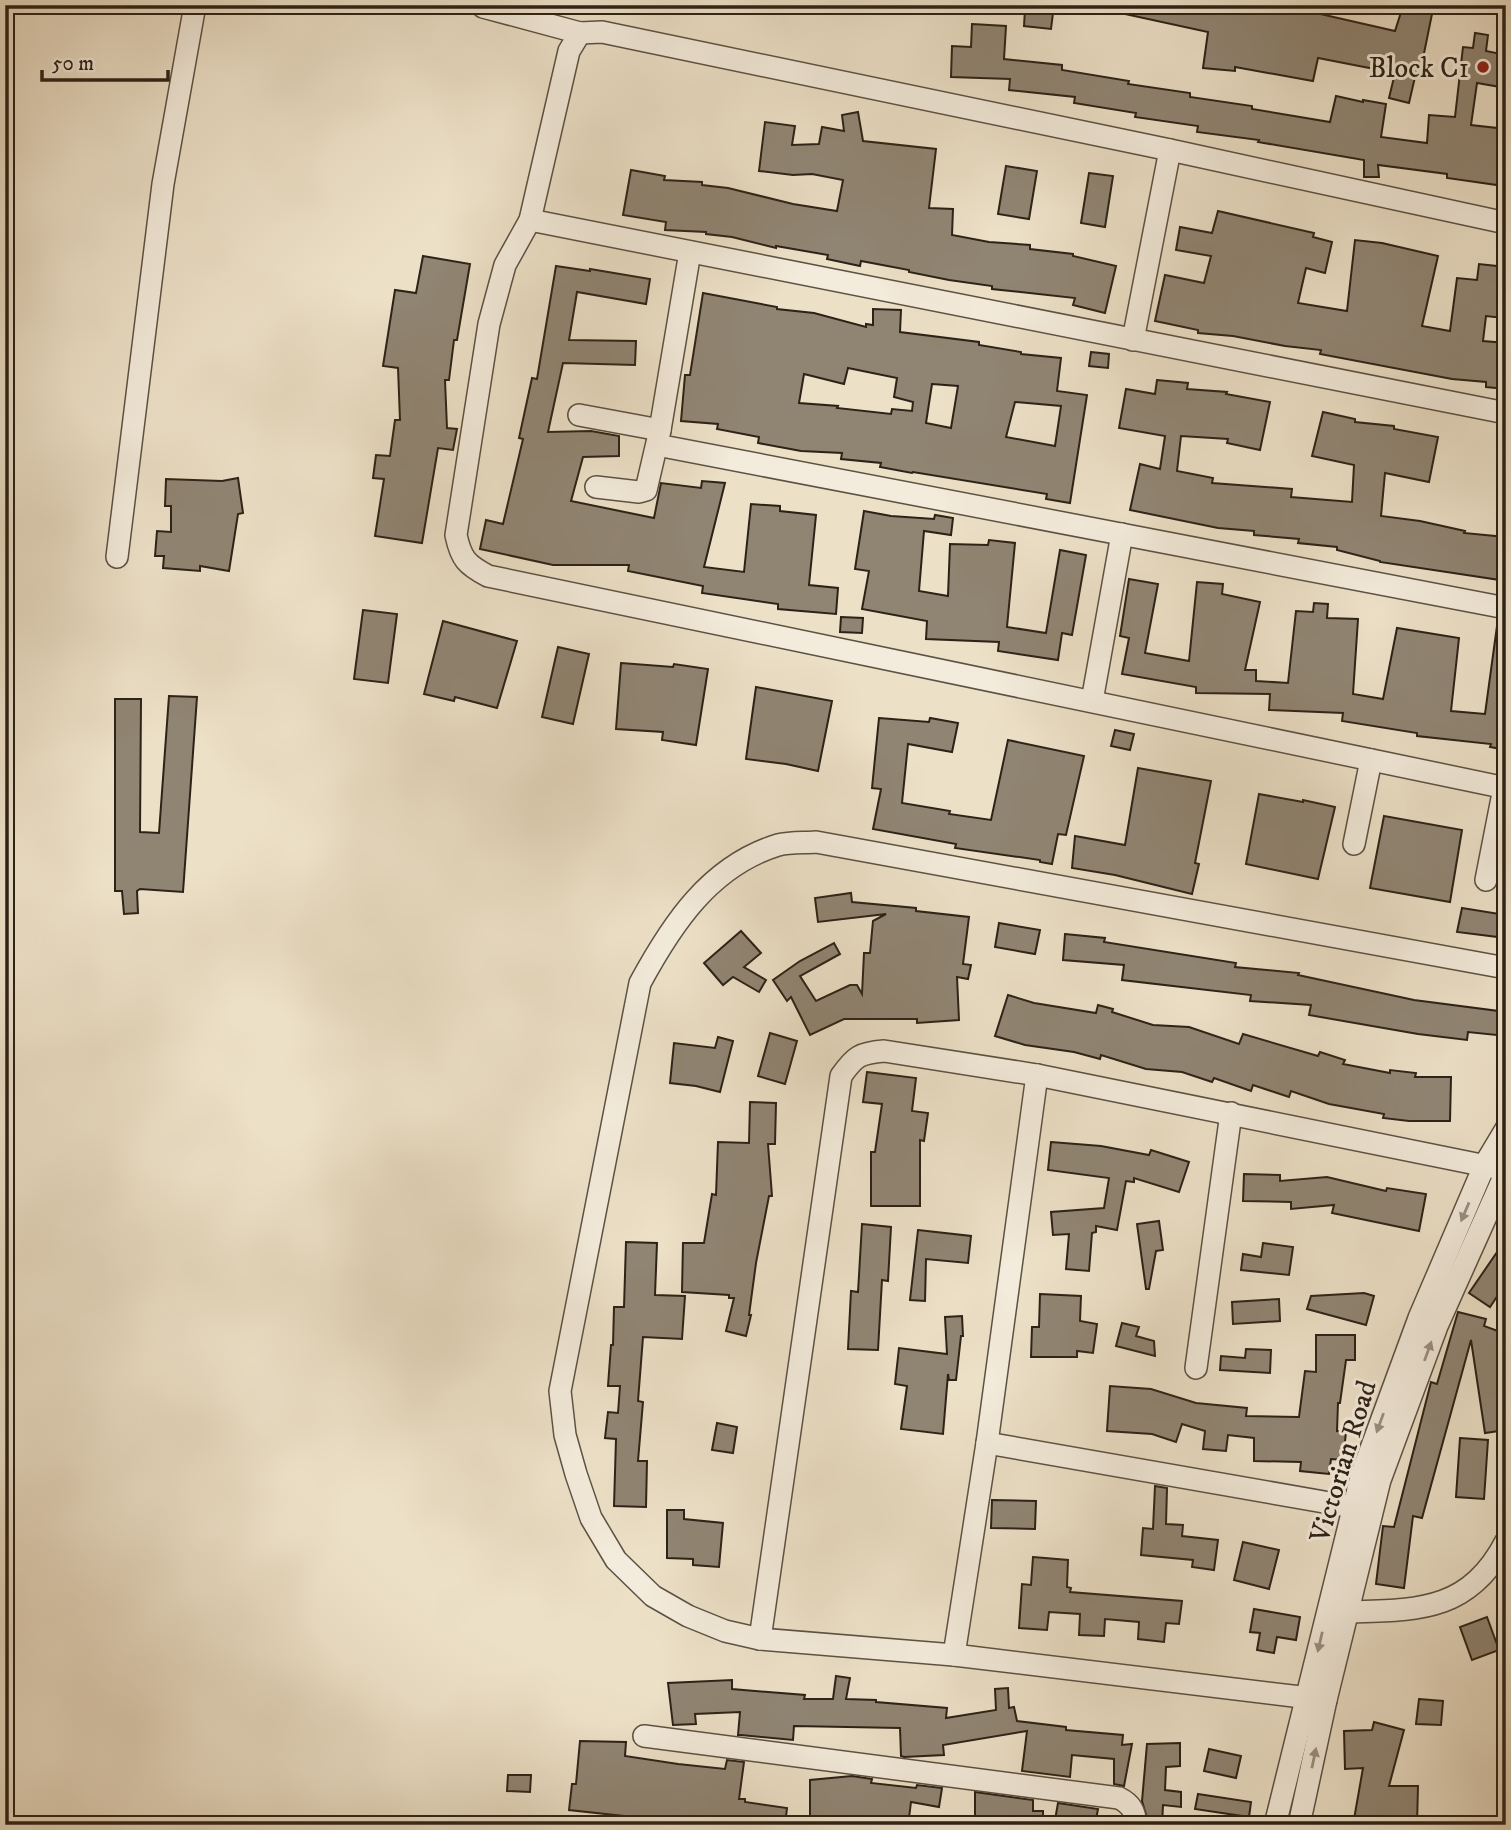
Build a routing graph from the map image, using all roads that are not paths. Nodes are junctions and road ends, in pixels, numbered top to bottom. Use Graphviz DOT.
graph roads {
  1 [pos="195,5"];
  2 [pos="483,7"];
  3 [pos="580,33"];
  4 [pos="1170,150"];
  5 [pos="530,220"];
  6 [pos="1506,223"];
  7 [pos="690,252"];
  8 [pos="1133,340"];
  9 [pos="1506,413"];
  10 [pos="579,415"];
  11 [pos="658,437"];
  12 [pos="596,487"];
  13 [pos="1122,534"];
  14 [pos="117,557"];
  15 [pos="1506,608"];
  16 [pos="1093,702"];
  17 [pos="1371,760"];
  18 [pos="1505,788"];
  19 [pos="1354,844"];
  20 [pos="1486,880"];
  21 [pos="1506,968"];
  22 [pos="1037,1075"];
  23 [pos="1231,1113"];
  24 [pos="1506,1129"];
  25 [pos="1499,1169"];
  26 [pos="1196,1368"];
  27 [pos="987,1443"];
  28 [pos="1362,1509"];
  29 [pos="1506,1541"];
  30 [pos="1348,1612"];
  31 [pos="760,1639"];
  32 [pos="954,1655"];
  33 [pos="1317,1698"];
  34 [pos="644,1736"];
  35 [pos="1136,1825"];
  36 [pos="1275,1825"];
  37 [pos="1299,1825"];
  1 -- 14 [label="street"];
  2 -- 3 [label="street"];
  3 -- 4 [label="street"];
  3 -- 5 [label="street"];
  4 -- 6 [label="street"];
  4 -- 8 [label="street"];
  5 -- 7 [label="street"];
  5 -- 16 [label="street"];
  7 -- 8 [label="street"];
  7 -- 11 [label="street"];
  8 -- 9 [label="street"];
  10 -- 11 [label="street"];
  11 -- 12 [label="street"];
  11 -- 13 [label="street"];
  13 -- 15 [label="street"];
  13 -- 16 [label="street"];
  16 -- 17 [label="street"];
  17 -- 18 [label="street"];
  17 -- 19 [label="street"];
  18 -- 20 [label="street"];
  21 -- 31 [label="street"];
  22 -- 23 [label="street"];
  22 -- 27 [label="street"];
  22 -- 31 [label="street"];
  23 -- 25 [label="street"];
  23 -- 26 [label="street"];
  24 -- 25 [label="street, Victorian Road"];
  25 -- 28 [label="street, Victorian Road"];
  27 -- 28 [label="street"];
  27 -- 32 [label="street"];
  28 -- 30 [label="street, Victorian Road"];
  28 -- 33 [label="street, Victorian Road, one-way"];
  29 -- 30 [label="street"];
  30 -- 33 [label="street, Victorian Road"];
  31 -- 32 [label="street"];
  32 -- 33 [label="street"];
  33 -- 36 [label="street, Victorian Road"];
  37 -- 33 [label="street, Victorian Road, one-way"];
  34 -- 35 [label="street"];
}
